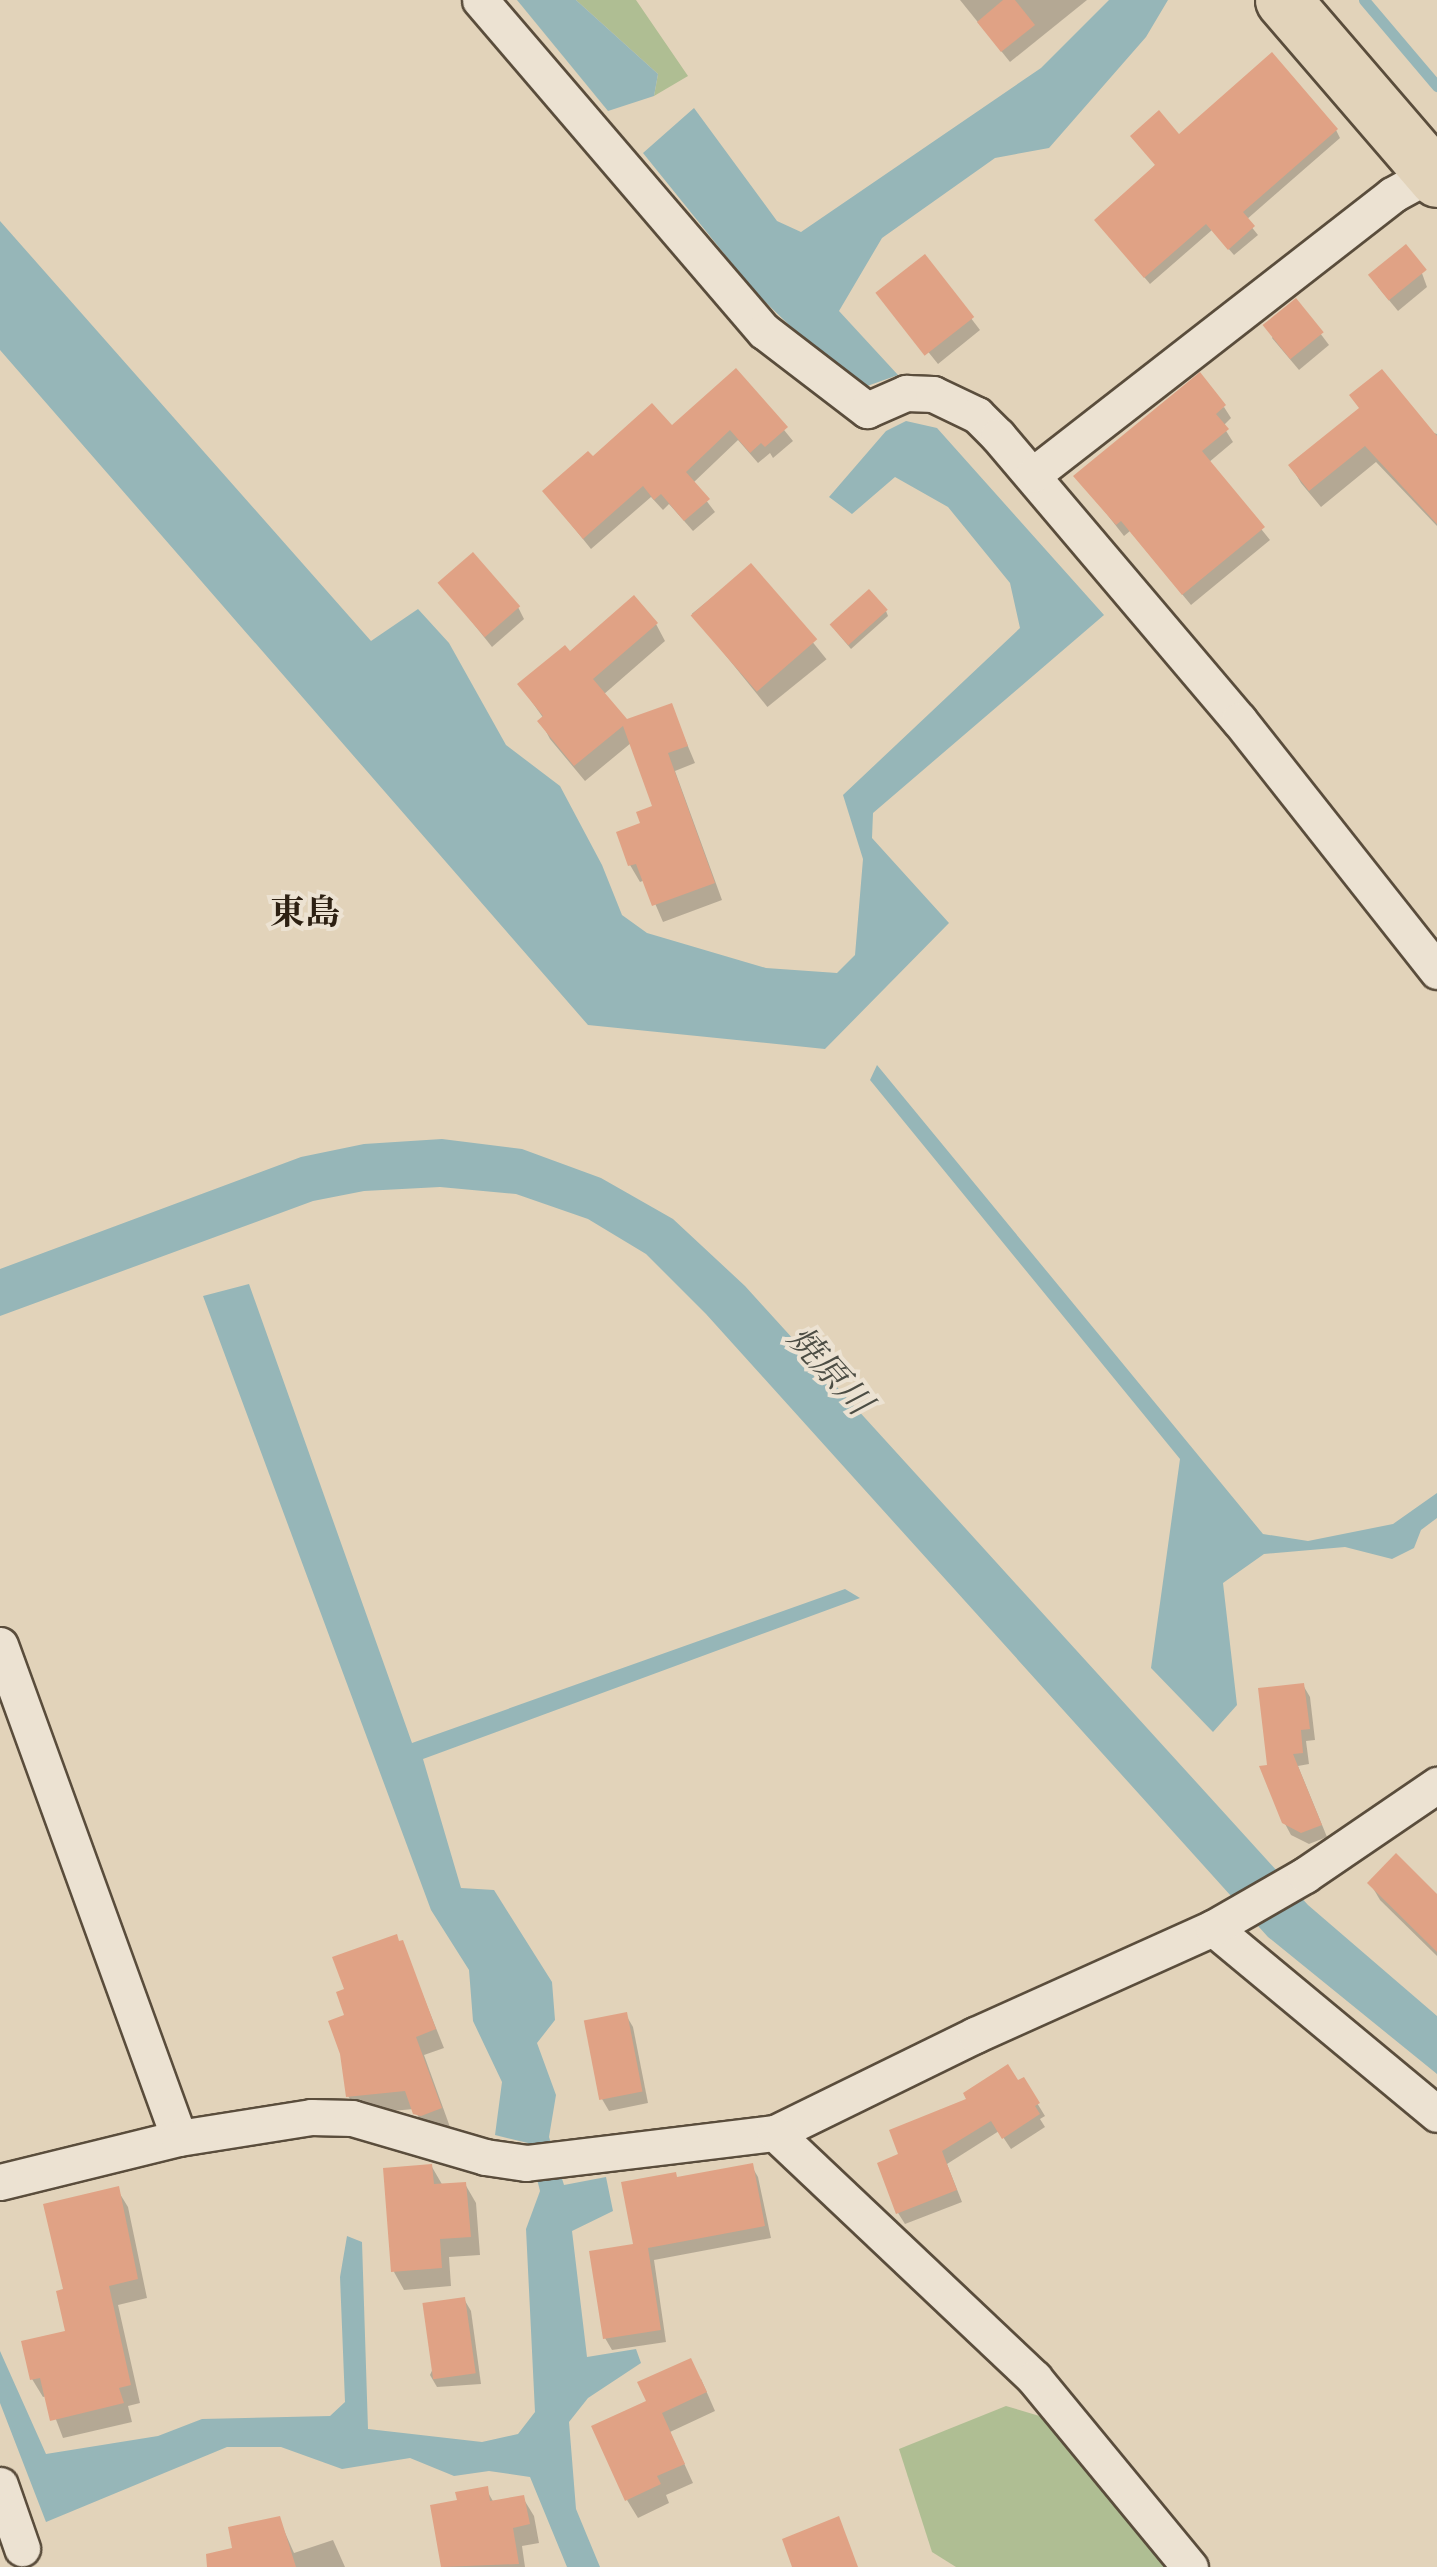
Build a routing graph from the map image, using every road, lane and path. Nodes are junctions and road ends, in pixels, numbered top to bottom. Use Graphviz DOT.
graph roads {
  1 [pos="480,0"];
  2 [pos="1283,0"];
  3 [pos="1434,176"];
  4 [pos="1034,474"];
  5 [pos="1437,971"];
  6 [pos="0,1646"];
  7 [pos="1437,1785"];
  8 [pos="1213,1928"];
  9 [pos="1437,2114"];
  10 [pos="775,2133"];
  11 [pos="179,2138"];
  12 [pos="0,2182"];
  13 [pos="0,2485"];
  14 [pos="19,2556"];
  15 [pos="1190,2567"];
  1 -- 4 [label="street"];
  2 -- 3 [label="highway"];
  3 -- 4 [label="street"];
  4 -- 5 [label="street"];
  6 -- 11 [label="street"];
  7 -- 8 [label="street"];
  8 -- 9 [label="street"];
  8 -- 10 [label="street"];
  10 -- 11 [label="street"];
  10 -- 15 [label="street"];
  11 -- 12 [label="street"];
  13 -- 14 [label="street"];
}
